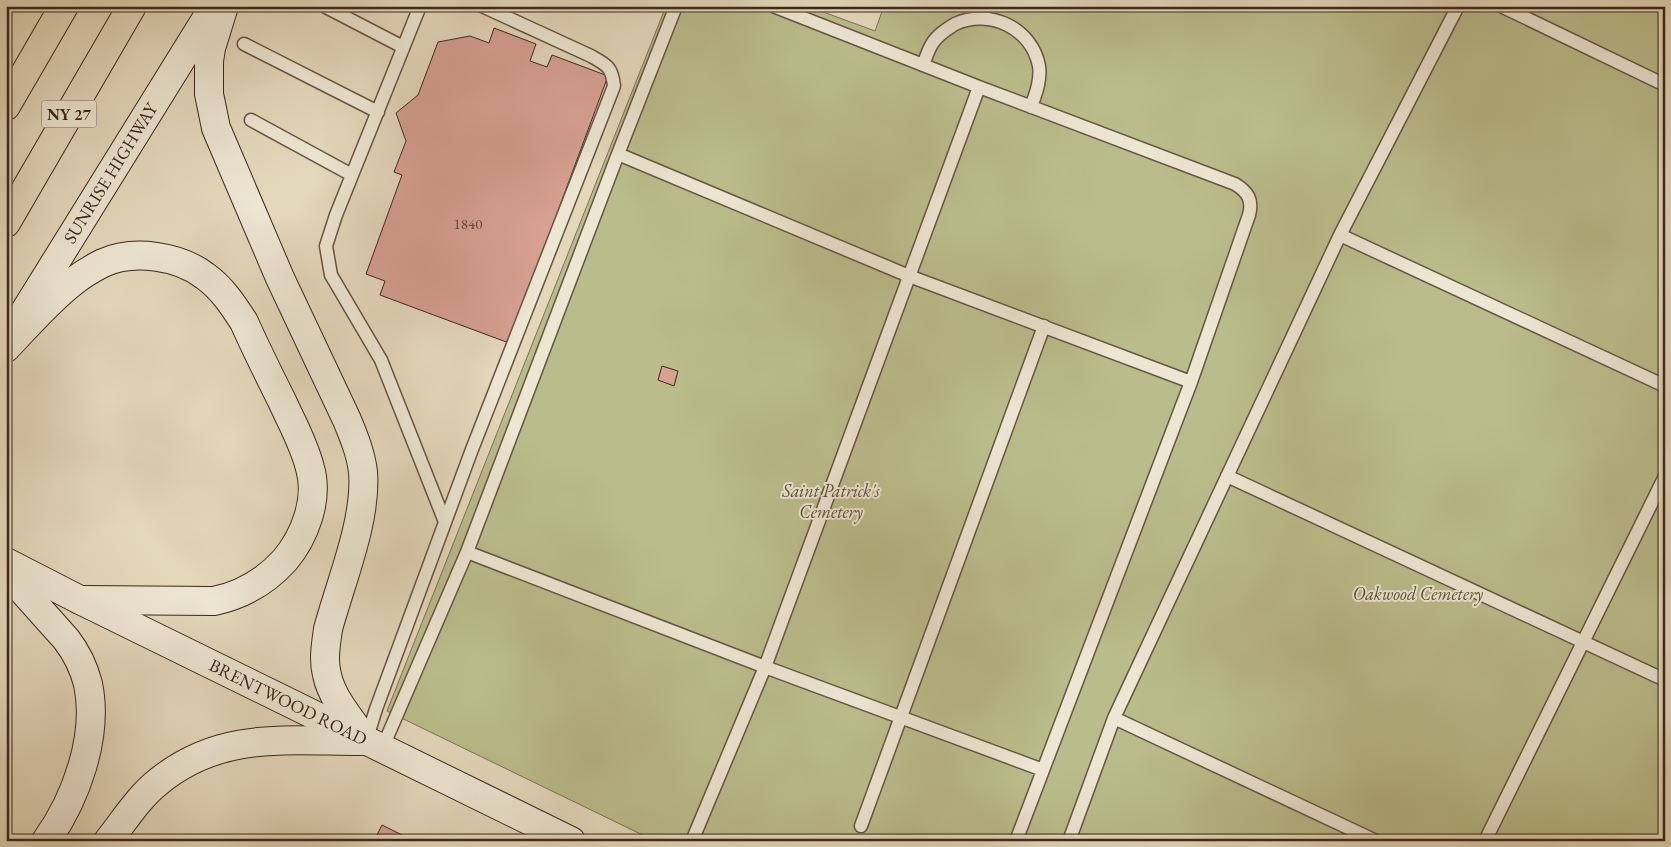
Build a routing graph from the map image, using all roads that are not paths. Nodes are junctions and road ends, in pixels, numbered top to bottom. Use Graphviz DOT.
graph roads {
  1 [pos="64,6"];
  2 [pos="132,6"];
  3 [pos="214,6"];
  4 [pos="224,6"];
  5 [pos="324,6"];
  6 [pos="420,6"];
  7 [pos="482,6"];
  8 [pos="676,6"];
  9 [pos="773,6"];
  10 [pos="1458,6"];
  11 [pos="1501,6"];
  12 [pos="244,44"];
  13 [pos="404,48"];
  14 [pos="923,65"];
  15 [pos="1665,85"];
  16 [pos="979,87"];
  17 [pos="6,106"];
  18 [pos="1031,107"];
  19 [pos="378,112"];
  20 [pos="251,120"];
  21 [pos="618,154"];
  22 [pos="352,175"];
  23 [pos="6,222"];
  24 [pos="1340,235"];
  25 [pos="909,276"];
  26 [pos="1044,326"];
  27 [pos="6,340"];
  28 [pos="6,348"];
  29 [pos="1191,382"];
  30 [pos="1665,386"];
  31 [pos="1227,476"];
  32 [pos="1665,476"];
  33 [pos="445,522"];
  34 [pos="467,552"];
  35 [pos="6,562"];
  36 [pos="6,572"];
  37 [pos="80,600"];
  38 [pos="1583,642"];
  39 [pos="765,667"];
  40 [pos="1665,680"];
  41 [pos="900,717"];
  42 [pos="1114,718"];
  43 [pos="374,745"];
  44 [pos="1043,770"];
  45 [pos="861,826"];
  46 [pos="46,841"];
  47 [pos="108,841"];
  48 [pos="571,841"];
  49 [pos="692,841"];
  50 [pos="1016,841"];
  51 [pos="1069,841"];
  52 [pos="1376,841"];
  53 [pos="1486,841"];
  1 -- 17 [label="highway"];
  2 -- 23 [label="highway, NY 27"];
  3 -- 27 [label="main road, SUNRISE HIGHWAY"];
  4 -- 43 [label="main road"];
  5 -- 13 [label="lane"];
  6 -- 13 [label="lane"];
  7 -- 33 [label="lane"];
  8 -- 21 [label="lane"];
  9 -- 14 [label="lane"];
  10 -- 24 [label="lane"];
  11 -- 15 [label="lane"];
  12 -- 19 [label="lane"];
  13 -- 19 [label="lane"];
  14 -- 16 [label="lane"];
  14 -- 18 [label="lane"];
  16 -- 18 [label="lane"];
  16 -- 25 [label="lane"];
  18 -- 29 [label="lane"];
  19 -- 22 [label="lane"];
  20 -- 22 [label="lane"];
  21 -- 25 [label="lane"];
  21 -- 34 [label="lane"];
  22 -- 33 [label="lane"];
  24 -- 30 [label="lane"];
  24 -- 31 [label="lane"];
  25 -- 26 [label="lane"];
  25 -- 39 [label="lane"];
  26 -- 29 [label="lane"];
  26 -- 41 [label="lane"];
  28 -- 37 [label="main road"];
  29 -- 44 [label="lane"];
  31 -- 38 [label="lane"];
  31 -- 42 [label="lane"];
  32 -- 38 [label="lane"];
  33 -- 43 [label="lane"];
  34 -- 39 [label="lane"];
  34 -- 43 [label="lane"];
  35 -- 37 [label="main road, BRENTWOOD ROAD"];
  36 -- 46 [label="main road"];
  37 -- 43 [label="main road, BRENTWOOD ROAD"];
  38 -- 40 [label="lane"];
  38 -- 53 [label="lane"];
  39 -- 41 [label="lane"];
  39 -- 49 [label="lane"];
  41 -- 44 [label="lane"];
  41 -- 45 [label="lane"];
  42 -- 51 [label="lane"];
  42 -- 52 [label="lane"];
  43 -- 47 [label="main road"];
  43 -- 48 [label="main road, BRENTWOOD ROAD"];
  44 -- 50 [label="lane"];
}
